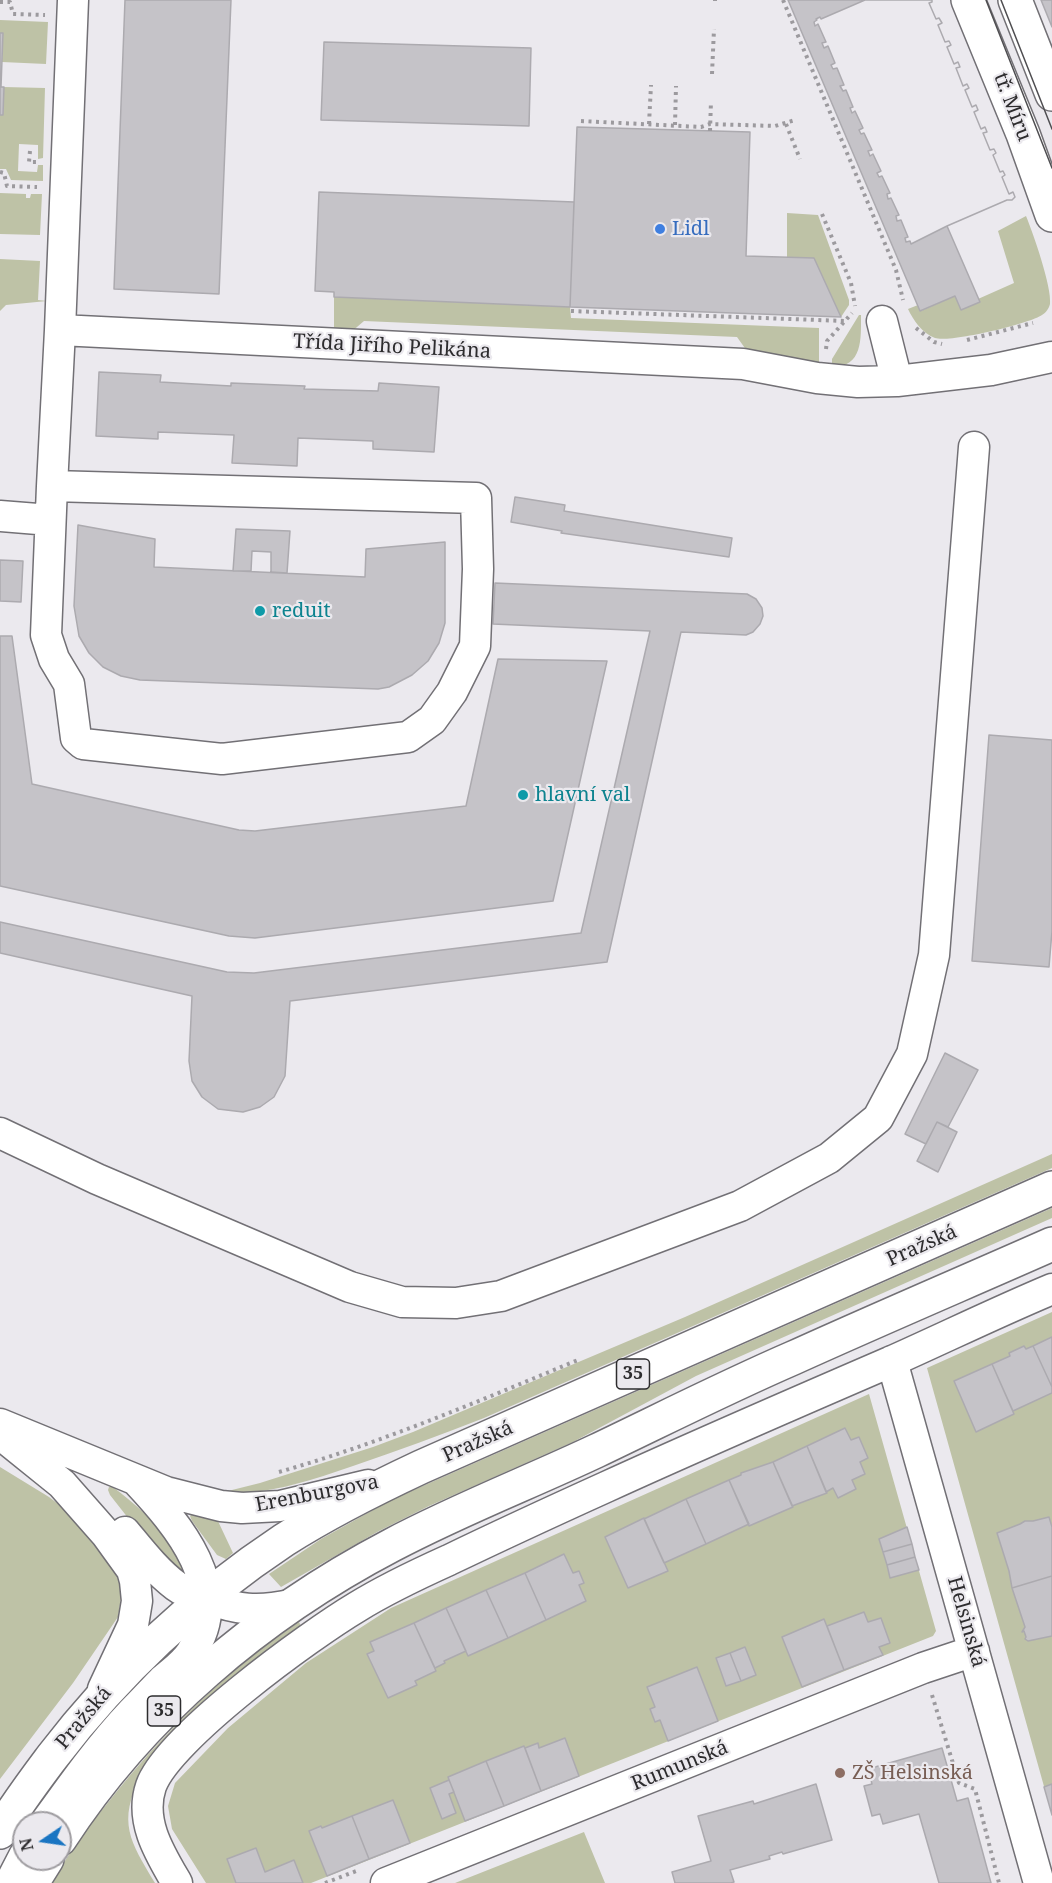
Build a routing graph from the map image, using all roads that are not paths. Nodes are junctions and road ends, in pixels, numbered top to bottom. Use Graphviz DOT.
graph roads {
  1 [pos="968,0"];
  2 [pos="1015,0"];
  3 [pos="62,8"];
  4 [pos="1052,94"];
  5 [pos="1050,206"];
  6 [pos="899,317"];
  7 [pos="60,330"];
  8 [pos="1052,357"];
  9 [pos="897,381"];
  10 [pos="974,447"];
  11 [pos="52,486"];
  12 [pos="0,516"];
  13 [pos="50,520"];
  14 [pos="0,1133"];
  15 [pos="1052,1188"];
  16 [pos="1052,1244"];
  17 [pos="1052,1289"];
  18 [pos="892,1361"];
  19 [pos="0,1424"];
  20 [pos="11,1442"];
  21 [pos="395,1479"];
  22 [pos="136,1480"];
  23 [pos="206,1599"];
  24 [pos="291,1605"];
  25 [pos="974,1651"];
  26 [pos="96,1701"];
  27 [pos="54,1811"];
  28 [pos="72,1822"];
  29 [pos="0,1832"];
  30 [pos="376,1875"];
  31 [pos="177,1883"];
  32 [pos="1039,1883"];
  1 -- 5 [label="main road, tř. Míru"];
  2 -- 4 [label="main road"];
  3 -- 7 [label="street"];
  6 -- 9 [label="street"];
  7 -- 9 [label="street, Třída Jiřího Pelikána"];
  7 -- 11 [label="street"];
  8 -- 9 [label="street, Třída Jiřího Pelikána"];
  10 -- 14 [label="street"];
  11 -- 13 [label="street"];
  11 -- 13 [label="street"];
  12 -- 13 [label="street"];
  15 -- 21 [label="main road, Pražská / 35"];
  16 -- 24 [label="main road, 35"];
  17 -- 18 [label="street"];
  18 -- 25 [label="street, Helsinská"];
  18 -- 31 [label="street"];
  19 -- 22 [label="street, Erenburgova"];
  20 -- 23 [label="street"];
  20 -- 26 [label="street"];
  21 -- 22 [label="street, Erenburgova"];
  21 -- 23 [label="main road, Pražská / 35"];
  22 -- 23 [label="street, Erenburgova"];
  23 -- 24 [label="street"];
  23 -- 26 [label="main road, Pražská / 35"];
  23 -- 27 [label="street, Erenburgova"];
  24 -- 28 [label="main road, 35"];
  25 -- 30 [label="street, Rumunská"];
  25 -- 32 [label="street, Helsinská"];
  26 -- 29 [label="main road, Pražská / 35"];
}
